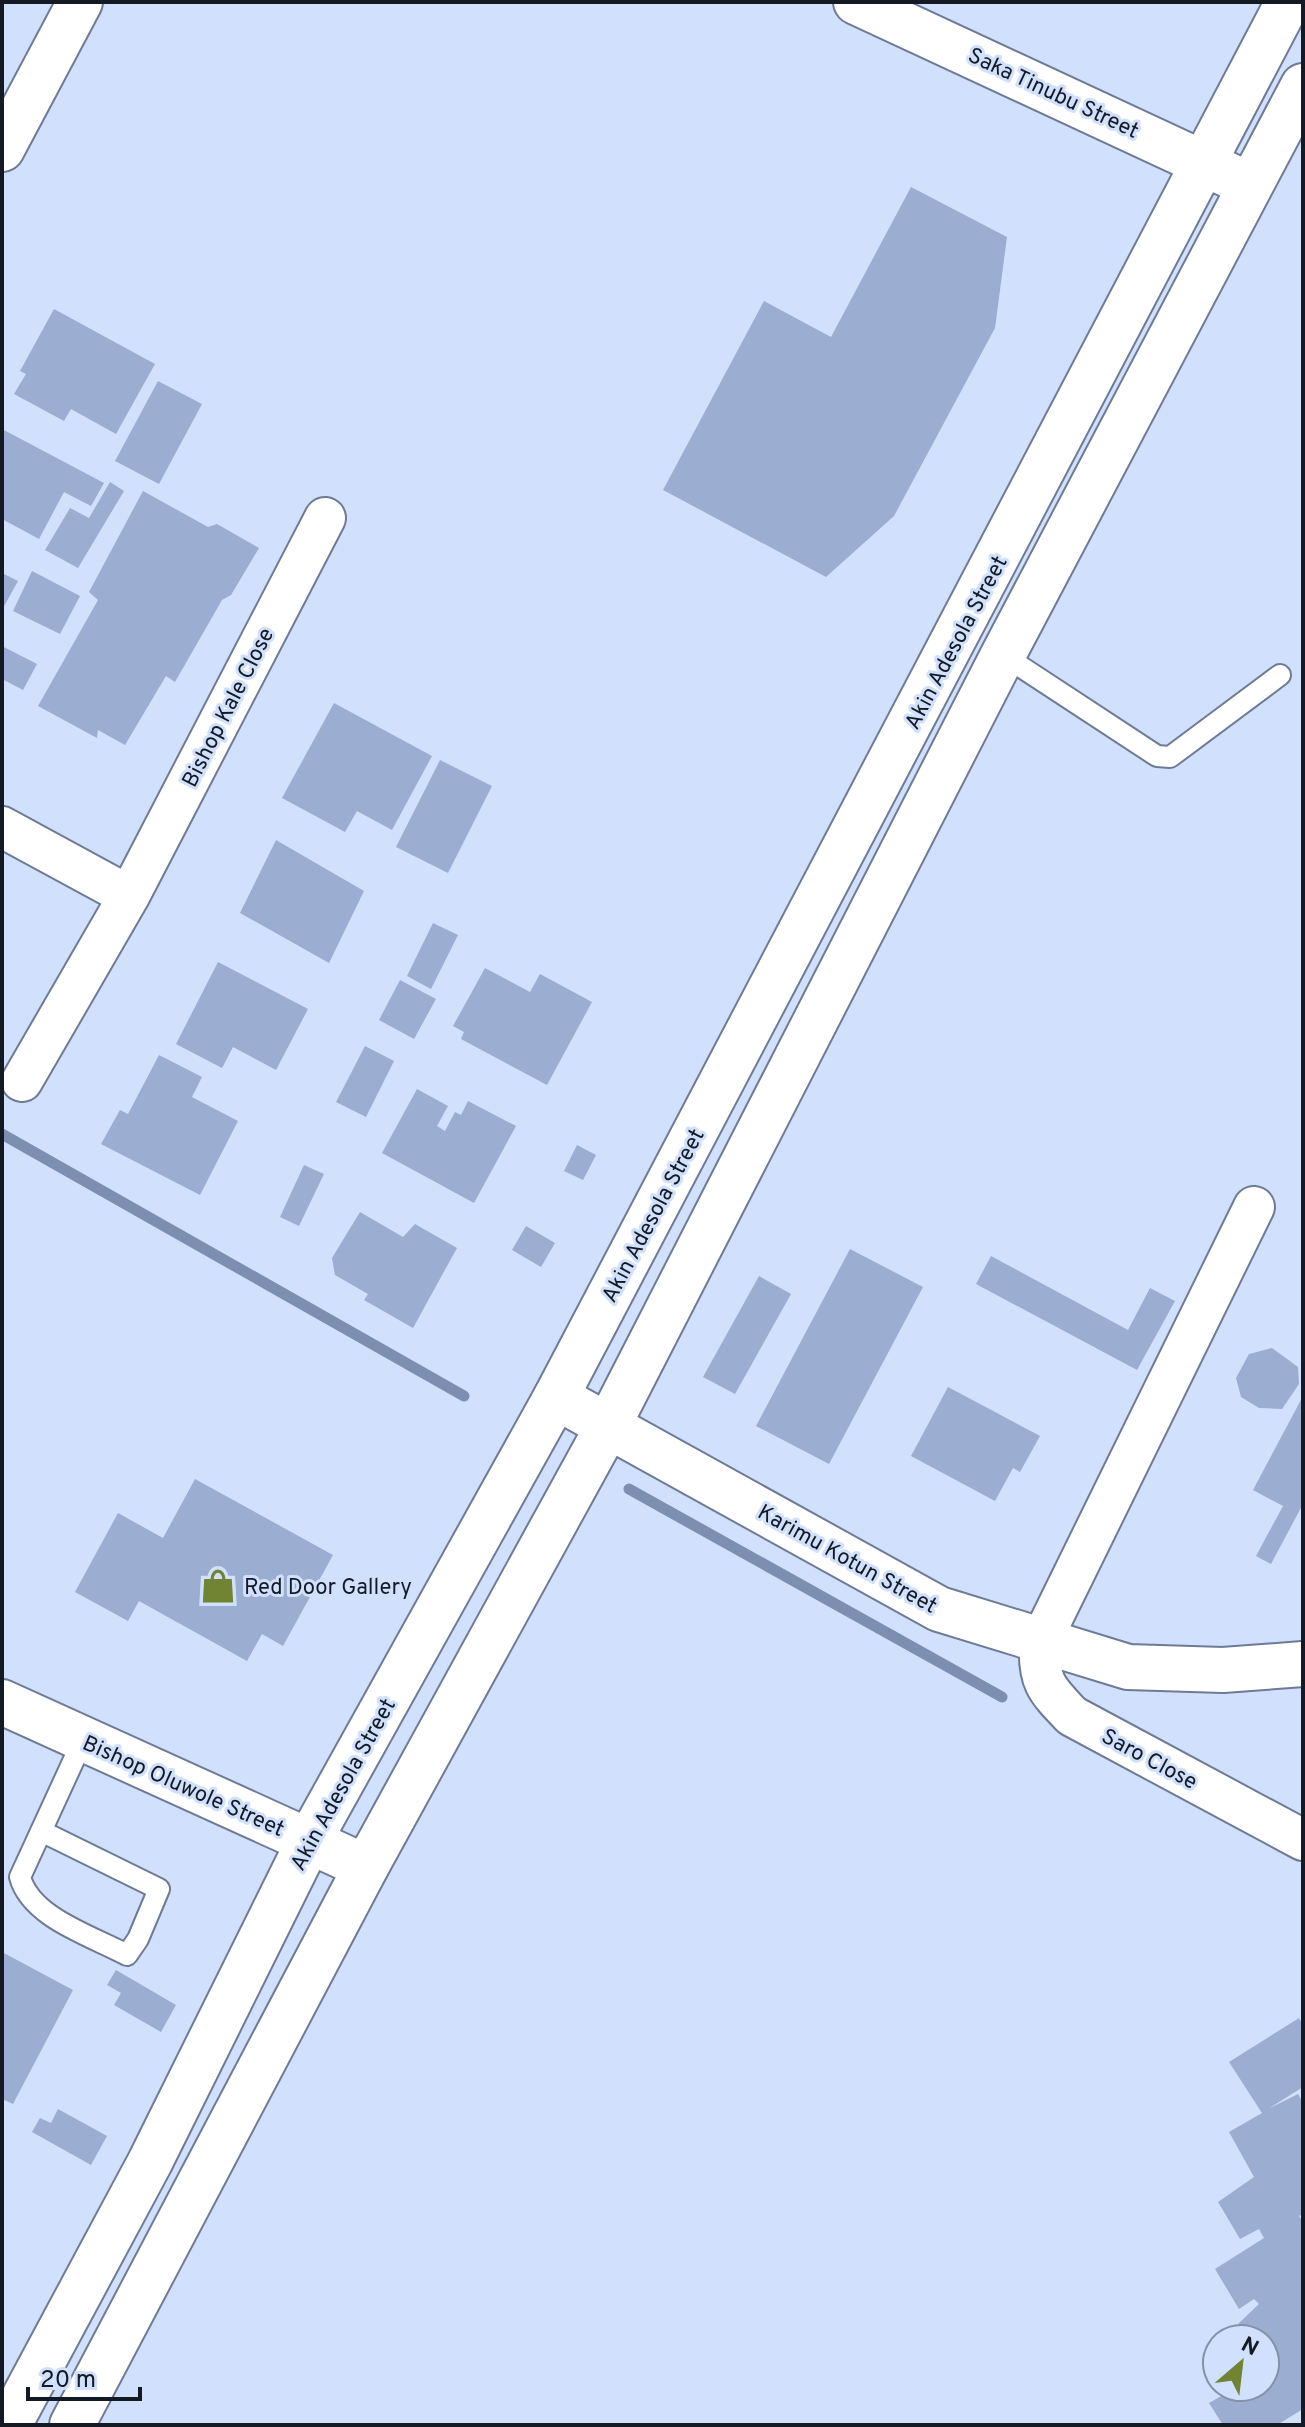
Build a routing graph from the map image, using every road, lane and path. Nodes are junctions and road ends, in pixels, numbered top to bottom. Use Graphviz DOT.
graph roads {
  1 [pos="80,2"];
  2 [pos="856,2"];
  3 [pos="1288,2"];
  4 [pos="1303,86"];
  5 [pos="2,149"];
  6 [pos="1204,161"];
  7 [pos="1250,185"];
  8 [pos="325,518"];
  9 [pos="1003,655"];
  10 [pos="1280,675"];
  11 [pos="2,827"];
  12 [pos="129,896"];
  13 [pos="22,1081"];
  14 [pos="1254,1207"];
  15 [pos="556,1397"];
  16 [pos="608,1426"];
  17 [pos="1040,1643"];
  18 [pos="1303,1664"];
  19 [pos="2,1702"];
  20 [pos="83,1740"];
  21 [pos="41,1831"];
  22 [pos="1303,1840"];
  23 [pos="309,1841"];
  24 [pos="366,1867"];
  25 [pos="9,2425"];
  26 [pos="72,2425"];
  1 -- 5 [label="main road"];
  2 -- 6 [label="main road, Saka Tinubu Street"];
  3 -- 6 [label="main road, Akin Adesola Street"];
  4 -- 7 [label="main road"];
  6 -- 7 [label="main road, Saka Tinubu Street"];
  6 -- 15 [label="main road, Akin Adesola Street"];
  7 -- 9 [label="main road"];
  8 -- 12 [label="street, Bishop Kale Close"];
  9 -- 10 [label="lane"];
  9 -- 16 [label="main road"];
  11 -- 12 [label="street"];
  12 -- 13 [label="street, Bishop Kale Close"];
  14 -- 17 [label="street"];
  15 -- 16 [label="main road, Karimu Kotun Street"];
  15 -- 23 [label="main road, Akin Adesola Street"];
  16 -- 17 [label="main road, Karimu Kotun Street"];
  16 -- 24 [label="main road"];
  17 -- 18 [label="main road, Karimu Kotun Street"];
  17 -- 22 [label="street, Saro Close"];
  19 -- 20 [label="main road, Bishop Oluwole Street"];
  20 -- 21 [label="lane"];
  20 -- 23 [label="main road, Bishop Oluwole Street"];
  21 -- 21 [label="lane"];
  23 -- 24 [label="main road, Bishop Oluwole Street"];
  23 -- 25 [label="main road, Akin Adesola Street"];
  24 -- 26 [label="main road"];
}
